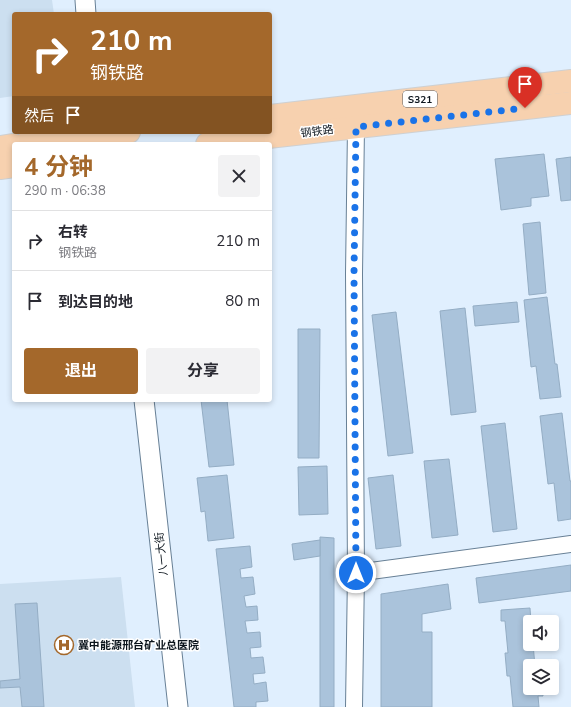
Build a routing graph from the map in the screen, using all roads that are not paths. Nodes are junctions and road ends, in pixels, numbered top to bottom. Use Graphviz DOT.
graph roads {
  1 [pos="85,0"];
  2 [pos="98,0"];
  3 [pos="86,12"];
  4 [pos="99,12"];
  5 [pos="571,81"];
  6 [pos="571,102"];
  7 [pos="272,116"];
  8 [pos="356,127"];
  9 [pos="110,136"];
  10 [pos="46,142"];
  11 [pos="225,142"];
  12 [pos="12,145"];
  13 [pos="0,147"];
  14 [pos="12,166"];
  15 [pos="0,168"];
  16 [pos="131,402"];
  17 [pos="144,402"];
  18 [pos="571,544"];
  19 [pos="356,573"];
  20 [pos="165,707"];
  21 [pos="178,707"];
  22 [pos="354,707"];
  1 -- 3 [label="street"];
  2 -- 4 [label="street"];
  5 -- 7 [label="main road, 钢铁路 / S321"];
  6 -- 8 [label="main road, 钢铁路 / S321"];
  8 -- 11 [label="main road, 钢铁路 / S321"];
  8 -- 19 [label="street"];
  9 -- 10 [label="main road"];
  12 -- 13 [label="main road"];
  14 -- 15 [label="main road"];
  16 -- 20 [label="street, 八一大街"];
  17 -- 21 [label="street, 八一大街"];
  18 -- 19 [label="street"];
  19 -- 22 [label="street"];
}
